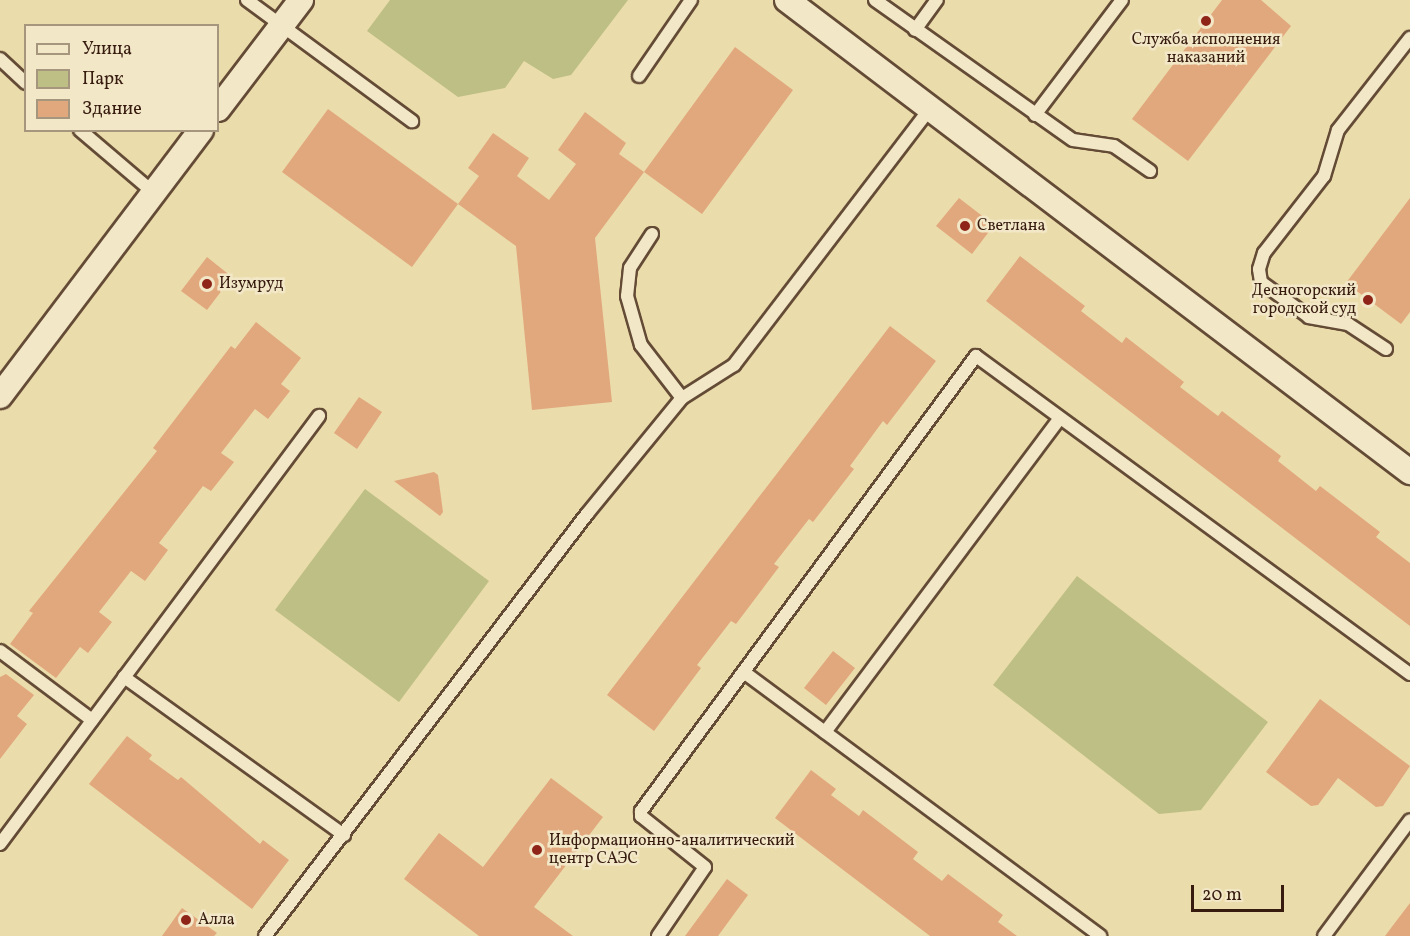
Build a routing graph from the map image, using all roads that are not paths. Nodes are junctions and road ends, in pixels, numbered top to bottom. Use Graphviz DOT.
graph roads {
  1 [pos="247,0"];
  2 [pos="301,0"];
  3 [pos="691,0"];
  4 [pos="787,0"];
  5 [pos="875,0"];
  6 [pos="937,0"];
  7 [pos="1122,0"];
  8 [pos="280,26"];
  9 [pos="915,30"];
  10 [pos="1410,38"];
  11 [pos="0,59"];
  12 [pos="639,76"];
  13 [pos="24,81"];
  14 [pos="219,108"];
  15 [pos="929,110"];
  16 [pos="1035,116"];
  17 [pos="412,121"];
  18 [pos="82,132"];
  19 [pos="200,132"];
  20 [pos="1150,171"];
  21 [pos="154,194"];
  22 [pos="652,234"];
  23 [pos="1386,349"];
  24 [pos="0,396"];
  25 [pos="682,398"];
  26 [pos="319,416"];
  27 [pos="1060,418"];
  28 [pos="1410,472"];
  29 [pos="0,651"];
  30 [pos="746,672"];
  31 [pos="1410,674"];
  32 [pos="124,677"];
  33 [pos="92,720"];
  34 [pos="825,732"];
  35 [pos="1410,820"];
  36 [pos="344,835"];
  37 [pos="0,844"];
  38 [pos="265,936"];
  39 [pos="658,936"];
  40 [pos="1100,936"];
  41 [pos="1324,936"];
  1 -- 8 [label="lane"];
  2 -- 8 [label="street"];
  3 -- 12 [label="lane"];
  4 -- 15 [label="street"];
  5 -- 9 [label="lane"];
  6 -- 9 [label="lane"];
  7 -- 16 [label="lane"];
  8 -- 14 [label="street"];
  8 -- 17 [label="lane"];
  9 -- 16 [label="lane"];
  10 -- 23 [label="lane"];
  11 -- 13 [label="lane"];
  15 -- 25 [label="lane"];
  15 -- 28 [label="street"];
  16 -- 20 [label="lane"];
  18 -- 21 [label="lane"];
  19 -- 21 [label="street"];
  21 -- 24 [label="street"];
  22 -- 25 [label="lane"];
  25 -- 36 [label="lane"];
  26 -- 32 [label="lane"];
  27 -- 30 [label="lane"];
  27 -- 31 [label="lane"];
  27 -- 34 [label="lane"];
  29 -- 33 [label="lane"];
  30 -- 34 [label="lane"];
  30 -- 39 [label="lane"];
  32 -- 33 [label="lane"];
  32 -- 36 [label="lane"];
  33 -- 37 [label="lane"];
  34 -- 40 [label="lane"];
  35 -- 41 [label="lane"];
  36 -- 38 [label="lane"];
}
